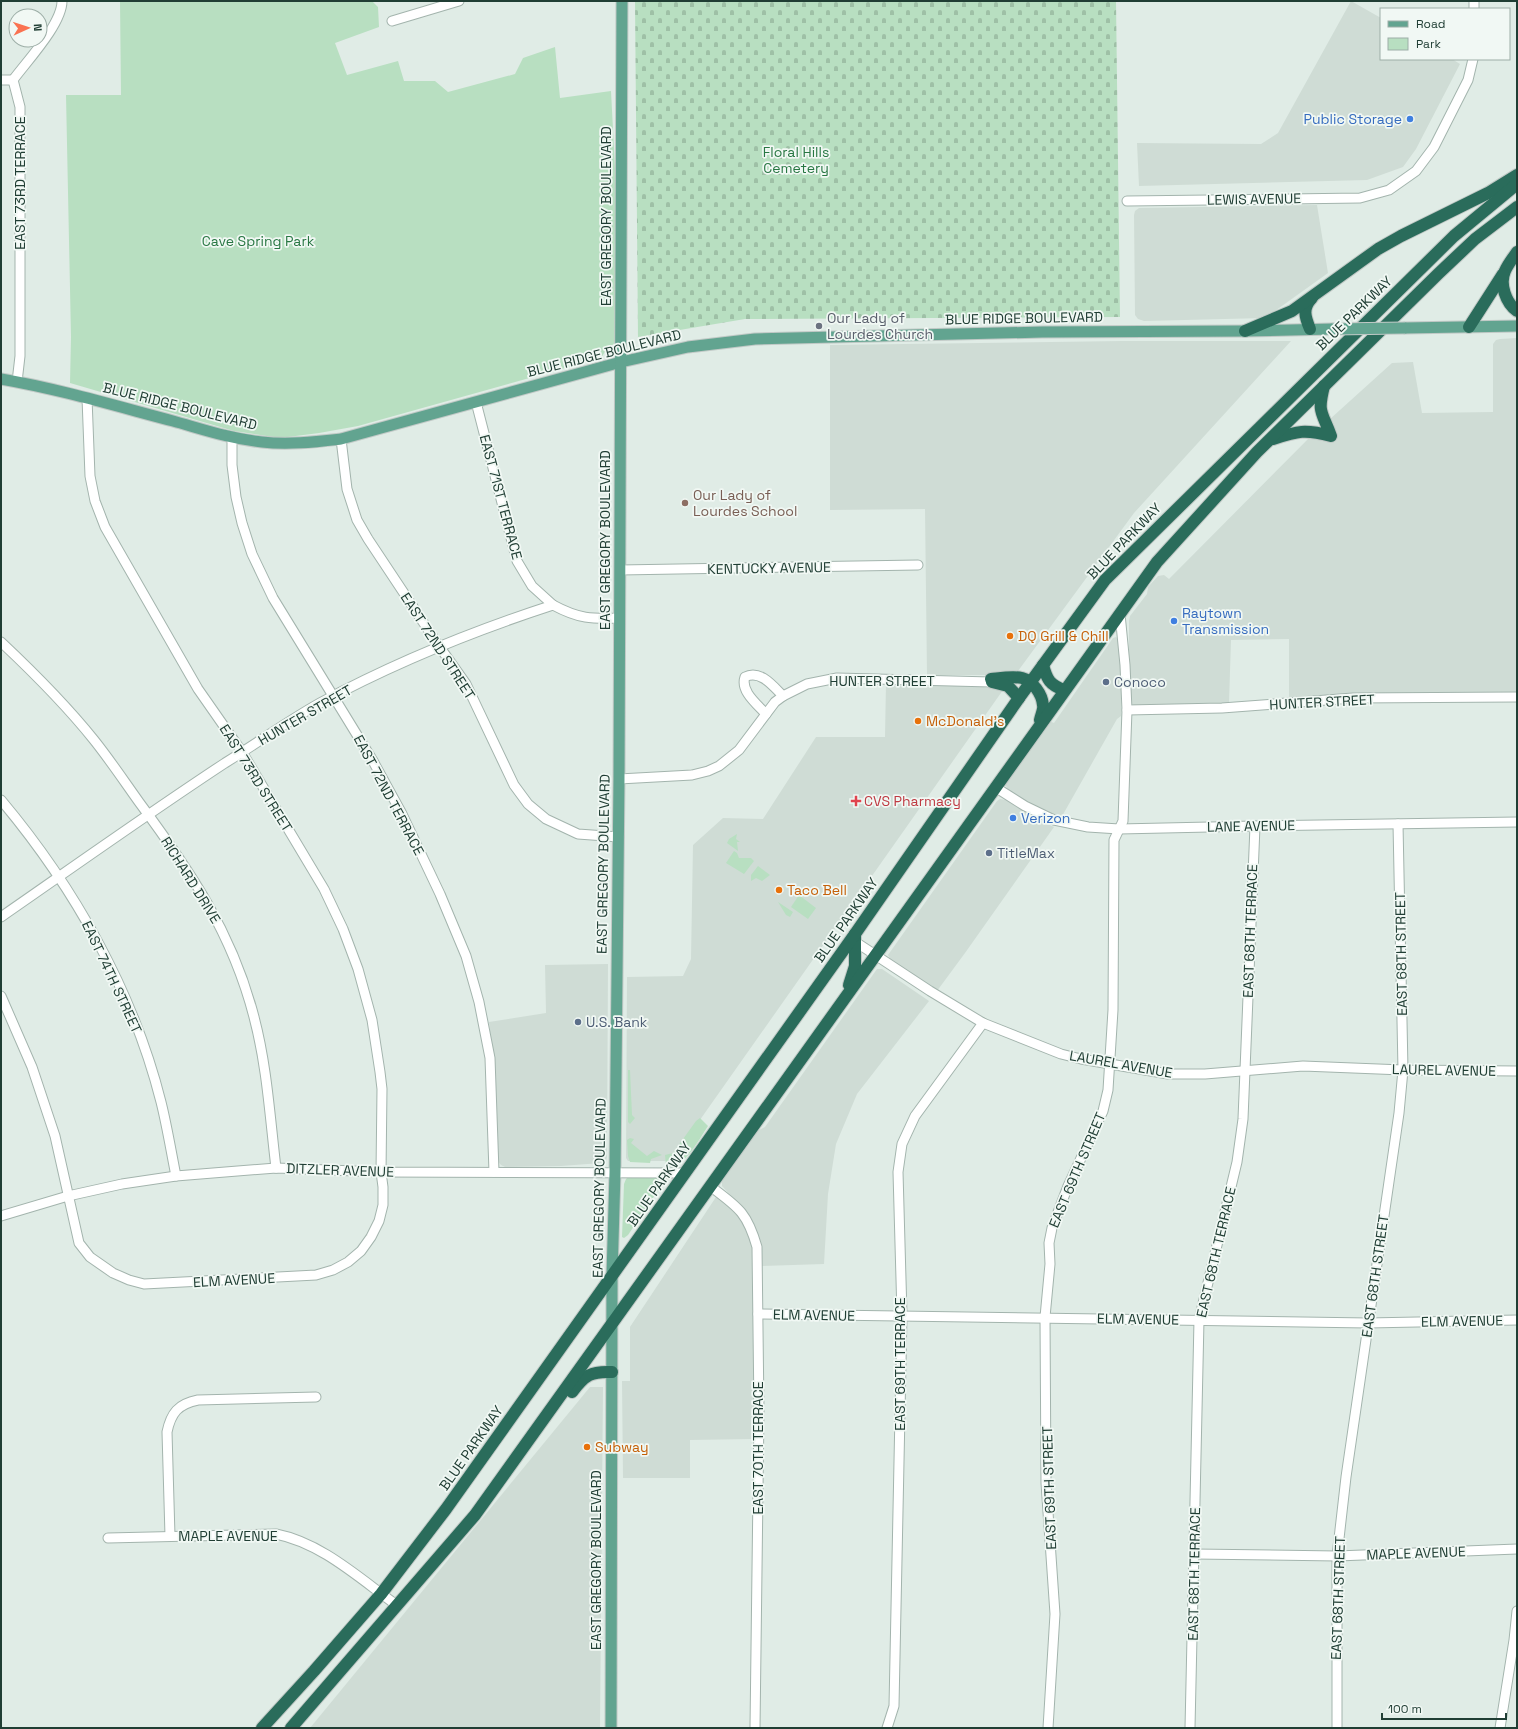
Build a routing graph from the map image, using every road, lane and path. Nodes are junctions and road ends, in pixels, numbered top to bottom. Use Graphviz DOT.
graph roads {
  1 [pos="62,1"];
  2 [pos="459,1"];
  3 [pos="622,1"];
  4 [pos="392,21"];
  5 [pos="1473,60"];
  6 [pos="1,80"];
  7 [pos="13,80"];
  8 [pos="1517,175"];
  9 [pos="1517,184"];
  10 [pos="1127,201"];
  11 [pos="1517,207"];
  12 [pos="1517,252"];
  13 [pos="1504,272"];
  14 [pos="1317,293"];
  15 [pos="1517,311"];
  16 [pos="1517,326"];
  17 [pos="1469,327"];
  18 [pos="1310,329"];
  19 [pos="1245,331"];
  20 [pos="621,362"];
  21 [pos="1,379"];
  22 [pos="17,382"];
  23 [pos="1324,386"];
  24 [pos="87,398"];
  25 [pos="476,402"];
  26 [pos="232,438"];
  27 [pos="341,439"];
  28 [pos="1270,440"];
  29 [pos="918,565"];
  30 [pos="620,570"];
  31 [pos="553,605"];
  32 [pos="1120,614"];
  33 [pos="620,618"];
  34 [pos="1,642"];
  35 [pos="439,646"];
  36 [pos="1043,665"];
  37 [pos="991,681"];
  38 [pos="1031,682"];
  39 [pos="1064,690"];
  40 [pos="334,696"];
  41 [pos="783,696"];
  42 [pos="1517,697"];
  43 [pos="1019,698"];
  44 [pos="1127,710"];
  45 [pos="766,714"];
  46 [pos="1037,729"];
  47 [pos="242,752"];
  48 [pos="619,779"];
  49 [pos="995,788"];
  50 [pos="1,800"];
  51 [pos="148,813"];
  52 [pos="1517,822"];
  53 [pos="1398,824"];
  54 [pos="1255,826"];
  55 [pos="1119,829"];
  56 [pos="618,837"];
  57 [pos="59,877"];
  58 [pos="1,917"];
  59 [pos="854,938"];
  60 [pos="875,954"];
  61 [pos="1,996"];
  62 [pos="845,997"];
  63 [pos="983,1023"];
  64 [pos="1111,1064"];
  65 [pos="1245,1070"];
  66 [pos="1403,1070"];
  67 [pos="1517,1071"];
  68 [pos="276,1168"];
  69 [pos="381,1172"];
  70 [pos="494,1172"];
  71 [pos="616,1173"];
  72 [pos="685,1174"];
  73 [pos="176,1176"];
  74 [pos="710,1186"];
  75 [pos="68,1196"];
  76 [pos="1,1216"];
  77 [pos="612,1275"];
  78 [pos="758,1314"];
  79 [pos="902,1315"];
  80 [pos="1045,1317"];
  81 [pos="1199,1320"];
  82 [pos="1517,1320"];
  83 [pos="613,1322"];
  84 [pos="1368,1323"];
  85 [pos="612,1372"];
  86 [pos="316,1396"];
  87 [pos="534,1433"];
  88 [pos="170,1536"];
  89 [pos="108,1538"];
  90 [pos="1517,1549"];
  91 [pos="1194,1554"];
  92 [pos="1337,1556"];
  93 [pos="380,1594"];
  94 [pos="398,1606"];
  95 [pos="1517,1611"];
  96 [pos="262,1728"];
  97 [pos="291,1728"];
  98 [pos="611,1728"];
  99 [pos="755,1728"];
  100 [pos="887,1728"];
  101 [pos="1048,1728"];
  102 [pos="1190,1728"];
  103 [pos="1337,1728"];
  104 [pos="1500,1728"];
  1 -- 7 [label="street"];
  2 -- 4 [label="street"];
  3 -- 20 [label="main road, EAST GREGORY BOULEVARD"];
  5 -- 10 [label="street, LEWIS AVENUE"];
  6 -- 7 [label="street"];
  7 -- 22 [label="street, EAST 73RD TERRACE"];
  8 -- 14 [label="highway"];
  9 -- 36 [label="highway, BLUE PARKWAY"];
  11 -- 23 [label="highway"];
  12 -- 13 [label="highway"];
  13 -- 15 [label="highway"];
  13 -- 17 [label="highway"];
  14 -- 18 [label="highway"];
  14 -- 19 [label="highway"];
  16 -- 17 [label="main road, BLUE RIDGE BOULEVARD"];
  17 -- 18 [label="main road, BLUE RIDGE BOULEVARD, bridge"];
  18 -- 19 [label="main road, BLUE RIDGE BOULEVARD"];
  19 -- 20 [label="main road, BLUE RIDGE BOULEVARD"];
  20 -- 25 [label="main road, BLUE RIDGE BOULEVARD"];
  20 -- 30 [label="main road, EAST GREGORY BOULEVARD"];
  21 -- 22 [label="main road, BLUE RIDGE BOULEVARD"];
  22 -- 24 [label="main road, BLUE RIDGE BOULEVARD"];
  23 -- 28 [label="highway"];
  23 -- 28 [label="highway"];
  24 -- 26 [label="main road, BLUE RIDGE BOULEVARD"];
  24 -- 47 [label="street, EAST 73RD STREET"];
  25 -- 27 [label="main road, BLUE RIDGE BOULEVARD"];
  25 -- 31 [label="street, EAST 71ST TERRACE"];
  26 -- 27 [label="main road, BLUE RIDGE BOULEVARD"];
  26 -- 40 [label="street, EAST 72ND TERRACE"];
  27 -- 35 [label="street, EAST 72ND STREET"];
  28 -- 32 [label="highway"];
  29 -- 30 [label="street, KENTUCKY AVENUE"];
  30 -- 33 [label="main road, EAST GREGORY BOULEVARD"];
  31 -- 33 [label="street"];
  31 -- 35 [label="street, HUNTER STREET"];
  32 -- 39 [label="highway"];
  32 -- 44 [label="street, EAST 69TH STREET"];
  33 -- 48 [label="main road, EAST GREGORY BOULEVARD"];
  34 -- 51 [label="street, RICHARD DRIVE"];
  35 -- 40 [label="street, HUNTER STREET"];
  35 -- 56 [label="street, EAST 72ND STREET"];
  36 -- 38 [label="highway, BLUE PARKWAY"];
  36 -- 39 [label="highway"];
  37 -- 38 [label="highway"];
  37 -- 41 [label="street, HUNTER STREET"];
  37 -- 43 [label="highway"];
  38 -- 43 [label="highway, BLUE PARKWAY"];
  38 -- 46 [label="highway"];
  39 -- 46 [label="highway"];
  40 -- 47 [label="street, HUNTER STREET"];
  40 -- 70 [label="street, EAST 72ND TERRACE"];
  41 -- 45 [label="street, HUNTER STREET"];
  41 -- 45 [label="street"];
  42 -- 44 [label="street, HUNTER STREET"];
  43 -- 59 [label="highway, BLUE PARKWAY"];
  44 -- 55 [label="street, EAST 69TH STREET"];
  45 -- 48 [label="street, HUNTER STREET"];
  46 -- 49 [label="highway"];
  47 -- 51 [label="street, HUNTER STREET"];
  47 -- 69 [label="street, EAST 73RD STREET"];
  48 -- 56 [label="main road, EAST GREGORY BOULEVARD"];
  49 -- 55 [label="street, LANE AVENUE"];
  49 -- 60 [label="highway"];
  50 -- 57 [label="street, EAST 74TH STREET"];
  51 -- 57 [label="street, HUNTER STREET"];
  51 -- 68 [label="street, RICHARD DRIVE"];
  52 -- 53 [label="street, LANE AVENUE"];
  53 -- 54 [label="street, LANE AVENUE"];
  53 -- 66 [label="street, EAST 68TH STREET"];
  54 -- 55 [label="street, LANE AVENUE"];
  54 -- 65 [label="street, EAST 68TH TERRACE"];
  55 -- 64 [label="street, EAST 69TH STREET"];
  56 -- 71 [label="main road, EAST GREGORY BOULEVARD"];
  57 -- 58 [label="street, HUNTER STREET"];
  57 -- 73 [label="street, EAST 74TH STREET"];
  59 -- 60 [label="street, LAUREL AVENUE"];
  59 -- 62 [label="highway"];
  59 -- 72 [label="highway, BLUE PARKWAY"];
  60 -- 62 [label="highway"];
  60 -- 63 [label="street, LAUREL AVENUE"];
  61 -- 75 [label="street, ELM AVENUE"];
  62 -- 74 [label="highway"];
  63 -- 64 [label="street, LAUREL AVENUE"];
  63 -- 79 [label="street, EAST 69TH TERRACE"];
  64 -- 65 [label="street, LAUREL AVENUE"];
  64 -- 80 [label="street, EAST 69TH STREET"];
  65 -- 66 [label="street, LAUREL AVENUE"];
  65 -- 81 [label="street, EAST 68TH TERRACE"];
  66 -- 67 [label="street, LAUREL AVENUE"];
  66 -- 84 [label="street, EAST 68TH STREET"];
  68 -- 69 [label="street, DITZLER AVENUE"];
  68 -- 73 [label="street, DITZLER AVENUE"];
  69 -- 70 [label="street, DITZLER AVENUE"];
  69 -- 75 [label="street, ELM AVENUE"];
  70 -- 71 [label="street, DITZLER AVENUE"];
  71 -- 72 [label="street, DITZLER AVENUE"];
  71 -- 77 [label="main road, EAST GREGORY BOULEVARD"];
  72 -- 77 [label="highway, BLUE PARKWAY"];
  73 -- 75 [label="street, DITZLER AVENUE"];
  74 -- 78 [label="street, EAST 70TH TERRACE"];
  74 -- 83 [label="highway"];
  75 -- 76 [label="street, DITZLER AVENUE"];
  77 -- 83 [label="main road, EAST GREGORY BOULEVARD"];
  77 -- 93 [label="highway, BLUE PARKWAY"];
  78 -- 79 [label="street, ELM AVENUE"];
  78 -- 99 [label="street, EAST 70TH TERRACE"];
  79 -- 80 [label="street, ELM AVENUE"];
  79 -- 100 [label="street, EAST 69TH TERRACE"];
  80 -- 81 [label="street, ELM AVENUE"];
  80 -- 101 [label="street, EAST 69TH STREET"];
  81 -- 84 [label="street, ELM AVENUE"];
  81 -- 91 [label="street, EAST 68TH TERRACE"];
  82 -- 84 [label="street, ELM AVENUE"];
  83 -- 85 [label="main road, EAST GREGORY BOULEVARD"];
  83 -- 87 [label="highway"];
  84 -- 92 [label="street, EAST 68TH STREET"];
  85 -- 87 [label="highway"];
  85 -- 98 [label="main road, EAST GREGORY BOULEVARD"];
  86 -- 88 [label="street"];
  87 -- 94 [label="highway"];
  88 -- 89 [label="street, MAPLE AVENUE"];
  88 -- 93 [label="street, MAPLE AVENUE"];
  90 -- 92 [label="street, MAPLE AVENUE"];
  91 -- 92 [label="street, MAPLE AVENUE"];
  91 -- 102 [label="street, EAST 68TH TERRACE"];
  92 -- 103 [label="street, EAST 68TH STREET"];
  93 -- 94 [label="street, MAPLE AVENUE"];
  93 -- 96 [label="highway, BLUE PARKWAY"];
  94 -- 97 [label="highway"];
  95 -- 104 [label="street"];
}
